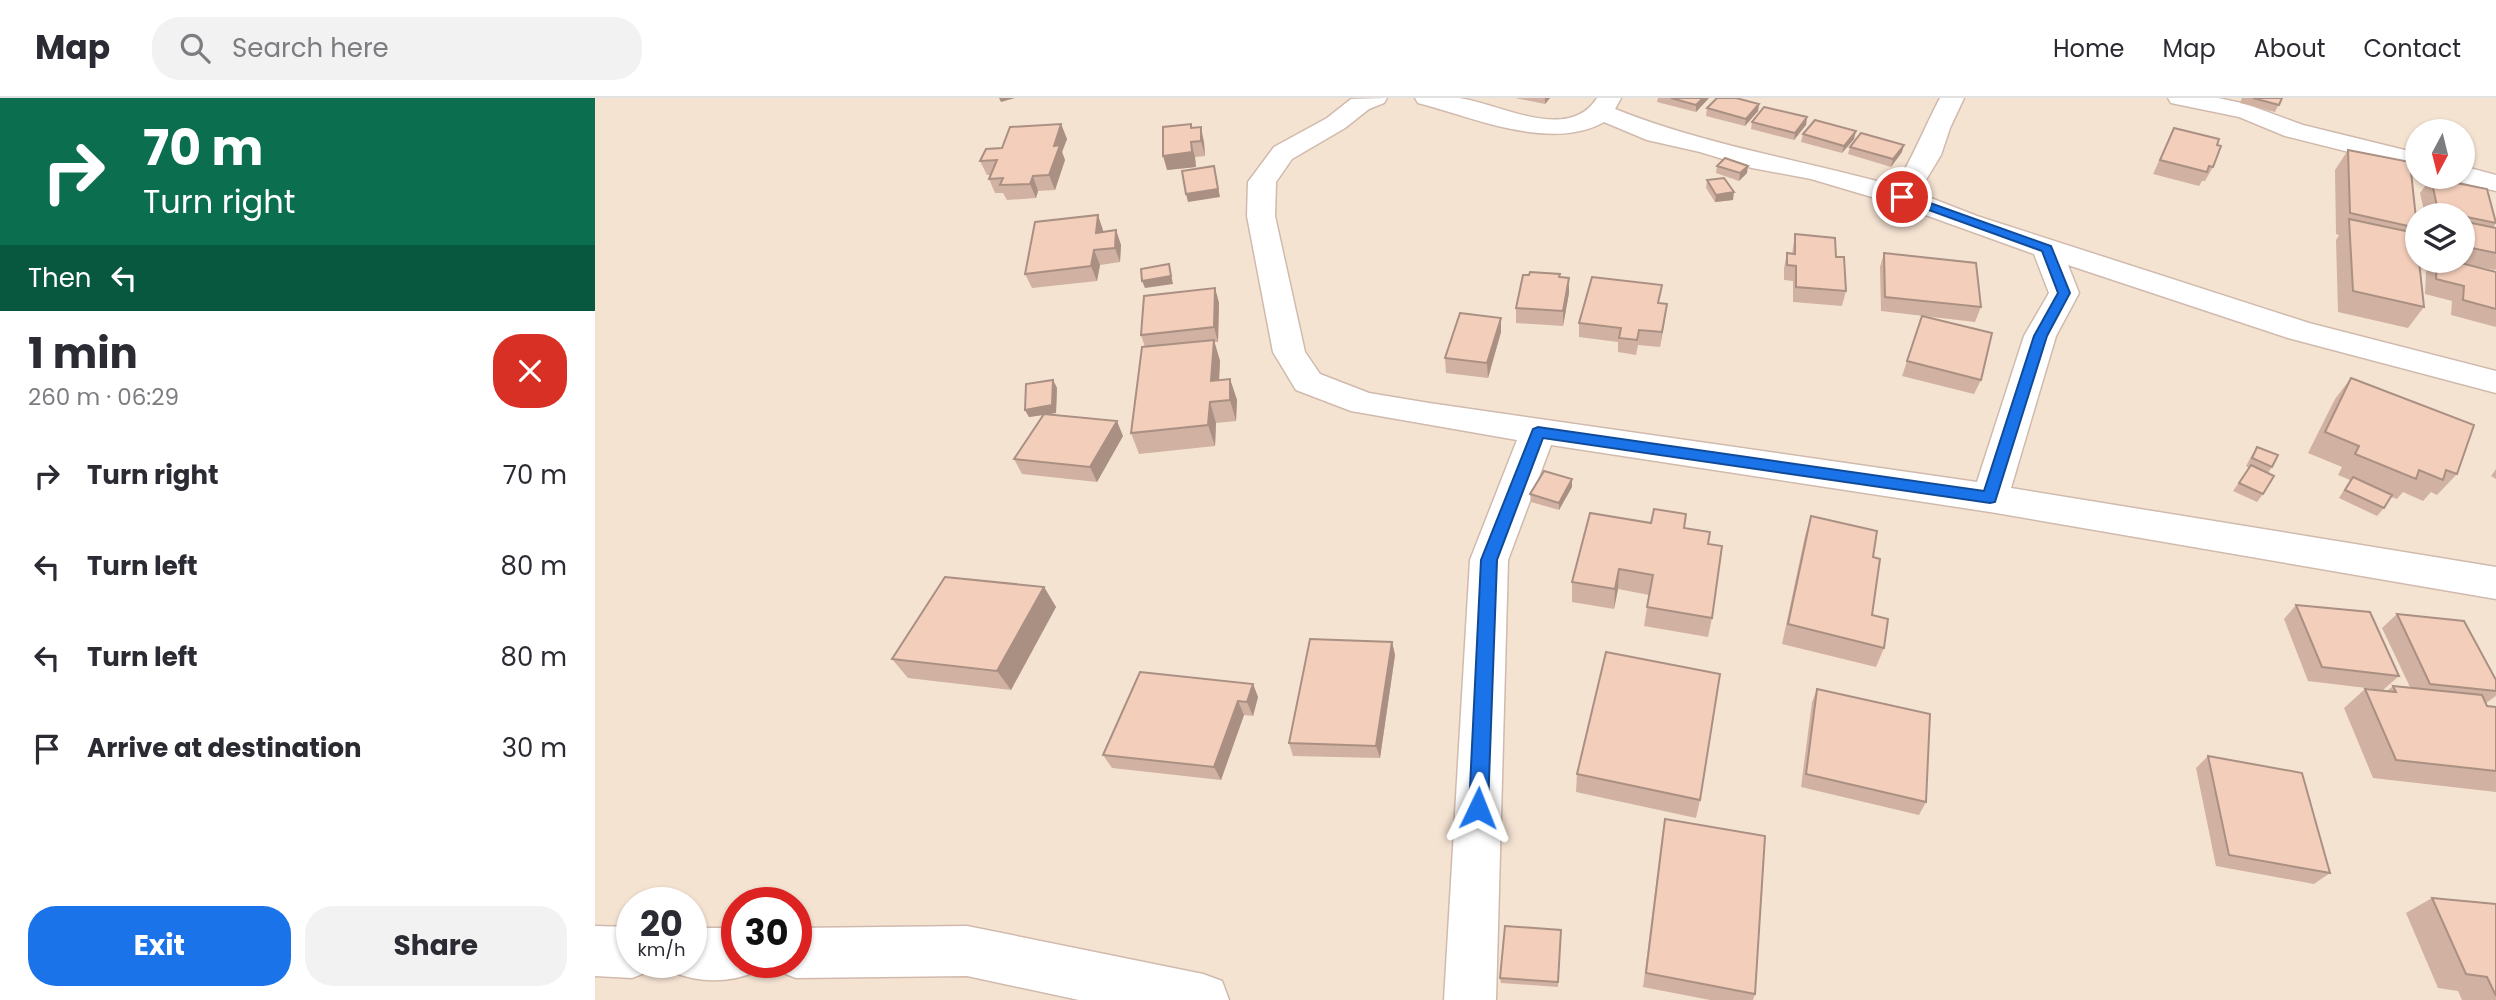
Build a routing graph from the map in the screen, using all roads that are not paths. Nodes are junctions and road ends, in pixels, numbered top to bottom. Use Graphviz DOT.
graph roads {
  1 [pos="1375,98"];
  2 [pos="1427,98"];
  3 [pos="1952,98"];
  4 [pos="2181,98"];
  5 [pos="1605,105"];
  6 [pos="2405,158"];
  7 [pos="2475,177"];
  8 [pos="2496,183"];
  9 [pos="1902,197"];
  10 [pos="2047,249"];
  11 [pos="2496,382"];
  12 [pos="1538,432"];
  13 [pos="1990,498"];
  14 [pos="2496,583"];
  15 [pos="595,951"];
  16 [pos="616,952"];
  17 [pos="812,953"];
  18 [pos="1203,1000"];
  19 [pos="1470,1000"];
  1 -- 12 [label="street"];
  2 -- 5 [label="street"];
  3 -- 9 [label="street"];
  4 -- 6 [label="street"];
  5 -- 9 [label="street"];
  7 -- 8 [label="street"];
  9 -- 10 [label="street"];
  10 -- 11 [label="street"];
  10 -- 13 [label="street"];
  12 -- 13 [label="street"];
  12 -- 19 [label="street"];
  13 -- 14 [label="street"];
  15 -- 16 [label="street"];
  17 -- 18 [label="street"];
}
